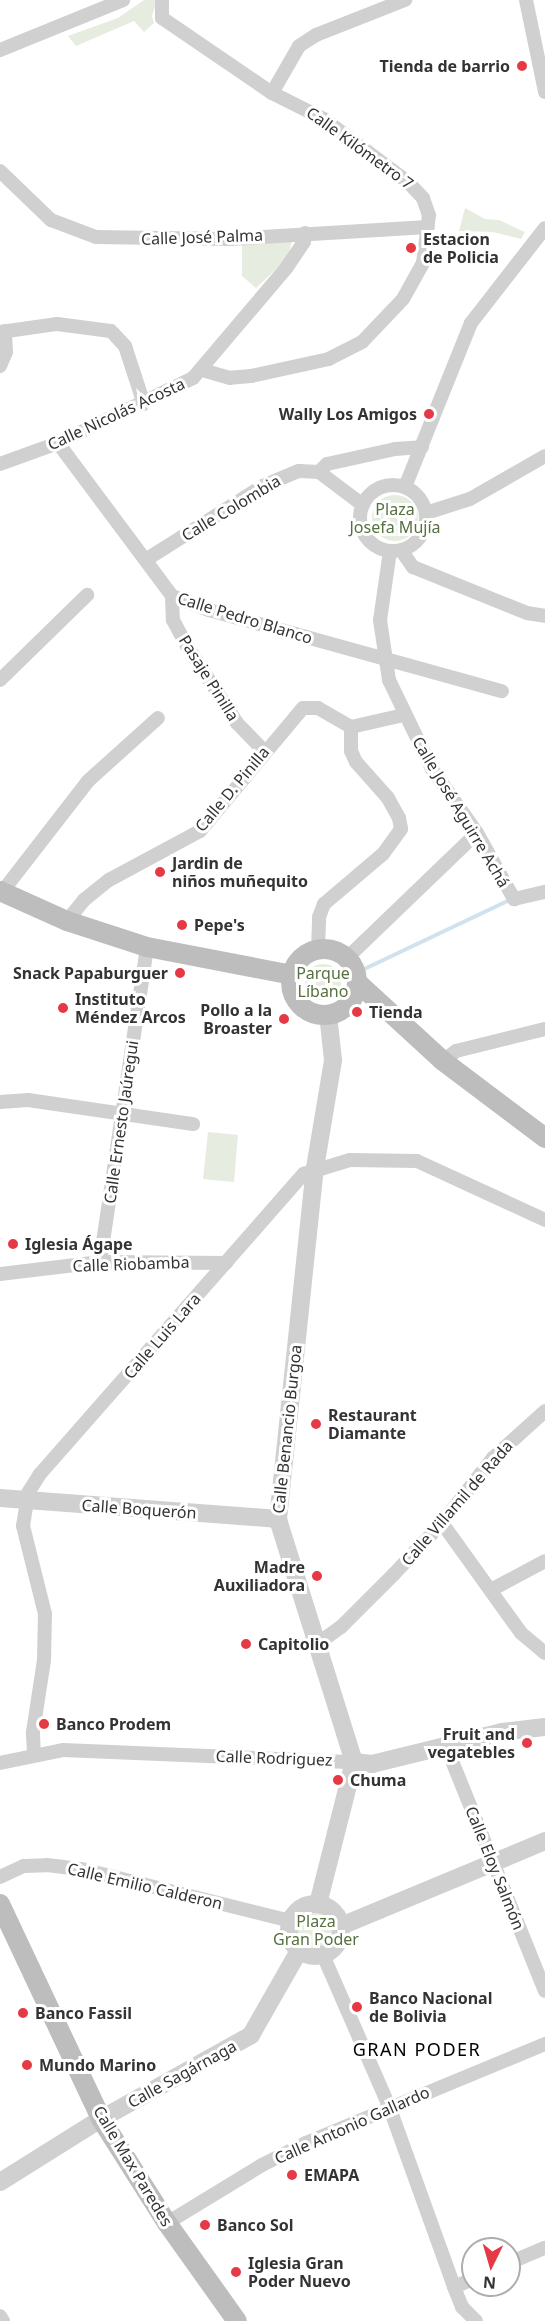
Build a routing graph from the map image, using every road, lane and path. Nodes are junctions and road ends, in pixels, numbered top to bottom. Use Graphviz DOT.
graph roads {
  1 [pos="123,0"];
  2 [pos="162,0"];
  3 [pos="405,0"];
  4 [pos="526,0"];
  5 [pos="0,50"];
  6 [pos="541,63"];
  7 [pos="545,92"];
  8 [pos="272,93"];
  9 [pos="0,171"];
  10 [pos="428,227"];
  11 [pos="545,228"];
  12 [pos="305,233"];
  13 [pos="2,331"];
  14 [pos="0,366"];
  15 [pos="201,370"];
  16 [pos="144,404"];
  17 [pos="58,442"];
  18 [pos="422,447"];
  19 [pos="545,456"];
  20 [pos="0,464"];
  21 [pos="319,472"];
  22 [pos="405,487"];
  23 [pos="363,505"];
  24 [pos="426,513"];
  25 [pos="396,551"];
  26 [pos="147,559"];
  27 [pos="87,595"];
  28 [pos="172,596"];
  29 [pos="545,616"];
  30 [pos="382,655"];
  31 [pos="0,680"];
  32 [pos="502,692"];
  33 [pos="404,715"];
  34 [pos="158,718"];
  35 [pos="351,727"];
  36 [pos="264,751"];
  37 [pos="477,833"];
  38 [pos="1,892"];
  39 [pos="545,892"];
  40 [pos="67,921"];
  41 [pos="147,946"];
  42 [pos="318,950"];
  43 [pos="347,958"];
  44 [pos="292,975"];
  45 [pos="360,991"];
  46 [pos="328,1014"];
  47 [pos="545,1029"];
  48 [pos="443,1061"];
  49 [pos="0,1102"];
  50 [pos="123,1113"];
  51 [pos="193,1124"];
  52 [pos="545,1138"];
  53 [pos="315,1168"];
  54 [pos="545,1220"];
  55 [pos="100,1262"];
  56 [pos="226,1263"];
  57 [pos="0,1274"];
  58 [pos="545,1411"];
  59 [pos="0,1498"];
  60 [pos="26,1501"];
  61 [pos="278,1520"];
  62 [pos="442,1524"];
  63 [pos="545,1561"];
  64 [pos="491,1590"];
  65 [pos="316,1645"];
  66 [pos="545,1653"];
  67 [pos="545,1727"];
  68 [pos="446,1746"];
  69 [pos="34,1754"];
  70 [pos="354,1762"];
  71 [pos="0,1763"];
  72 [pos="545,1841"];
  73 [pos="491,1861"];
  74 [pos="0,1877"];
  75 [pos="318,1904"];
  76 [pos="0,1905"];
  77 [pos="290,1921"];
  78 [pos="341,1926"];
  79 [pos="299,1951"];
  80 [pos="323,1955"];
  81 [pos="545,1991"];
  82 [pos="545,2044"];
  83 [pos="390,2106"];
  84 [pos="101,2119"];
  85 [pos="0,2182"];
  86 [pos="167,2223"];
  87 [pos="545,2248"];
  88 [pos="521,2258"];
  89 [pos="461,2284"];
  90 [pos="454,2287"];
  91 [pos="0,2316"];
  92 [pos="3,2321"];
  93 [pos="237,2321"];
  94 [pos="476,2321"];
  1 -- 5 [label="street"];
  2 -- 8 [label="street, Calle Kilómetro 7"];
  3 -- 8 [label="street"];
  4 -- 6 [label="street"];
  6 -- 7 [label="street"];
  8 -- 10 [label="street, Calle Kilómetro 7"];
  9 -- 12 [label="street, Calle José Palma"];
  10 -- 12 [label="street, Calle José Palma"];
  10 -- 15 [label="street"];
  11 -- 18 [label="street"];
  12 -- 15 [label="street, Calle Nicolás Acosta"];
  13 -- 14 [label="street"];
  13 -- 16 [label="street"];
  15 -- 16 [label="street, Calle Nicolás Acosta"];
  16 -- 17 [label="street, Calle Nicolás Acosta"];
  17 -- 20 [label="street, Calle Nicolás Acosta"];
  17 -- 26 [label="street, Calle Pedro Blanco"];
  18 -- 21 [label="street, Calle Colombia"];
  18 -- 22 [label="street"];
  19 -- 24 [label="street"];
  21 -- 23 [label="street"];
  21 -- 26 [label="street, Calle Colombia"];
  22 -- 23 [label="street"];
  22 -- 24 [label="street"];
  23 -- 25 [label="street"];
  24 -- 25 [label="street"];
  25 -- 29 [label="street"];
  25 -- 30 [label="street, Calle José Aguirre Achá"];
  26 -- 28 [label="street, Calle Pedro Blanco"];
  27 -- 31 [label="street"];
  28 -- 30 [label="street, Calle Pedro Blanco"];
  28 -- 36 [label="street, Pasaje Pinilla"];
  30 -- 32 [label="street, Calle Pedro Blanco"];
  30 -- 33 [label="street, Calle José Aguirre Achá"];
  33 -- 35 [label="street"];
  33 -- 37 [label="street, Calle José Aguirre Achá"];
  34 -- 38 [label="street"];
  35 -- 36 [label="street, Calle D. Pinilla"];
  35 -- 42 [label="street"];
  36 -- 40 [label="street, Calle D. Pinilla"];
  37 -- 39 [label="street, Calle José Aguirre Achá"];
  37 -- 43 [label="street"];
  38 -- 40 [label="main road"];
  40 -- 41 [label="main road"];
  41 -- 44 [label="main road"];
  41 -- 50 [label="street, Calle Ernesto Jaúregui"];
  42 -- 43 [label="main road"];
  42 -- 44 [label="main road"];
  43 -- 45 [label="main road"];
  44 -- 46 [label="main road"];
  45 -- 46 [label="main road"];
  45 -- 48 [label="main road"];
  46 -- 53 [label="street, Calle Benancio Burgoa"];
  47 -- 48 [label="street"];
  48 -- 52 [label="main road"];
  49 -- 50 [label="street"];
  50 -- 51 [label="street"];
  50 -- 55 [label="street, Calle Ernesto Jaúregui"];
  53 -- 54 [label="street, Calle Luis Lara"];
  53 -- 56 [label="street, Calle Luis Lara"];
  53 -- 61 [label="street, Calle Benancio Burgoa"];
  55 -- 56 [label="street, Calle Riobamba"];
  55 -- 57 [label="street, Calle Riobamba"];
  56 -- 60 [label="street, Calle Luis Lara"];
  58 -- 62 [label="street, Calle Villamil de Rada"];
  59 -- 60 [label="street, Calle Boquerón"];
  60 -- 61 [label="street, Calle Boquerón"];
  60 -- 69 [label="street, Calle Luis Lara"];
  61 -- 65 [label="street, Calle Benancio Burgoa"];
  62 -- 64 [label="street"];
  62 -- 65 [label="street, Calle Villamil de Rada"];
  63 -- 64 [label="street"];
  64 -- 66 [label="street"];
  65 -- 70 [label="street, Calle Benancio Burgoa"];
  67 -- 68 [label="street, Calle Rodriguez"];
  68 -- 70 [label="street, Calle Rodriguez"];
  68 -- 73 [label="street, Calle Eloy Salmón"];
  69 -- 70 [label="street, Calle Rodriguez"];
  69 -- 71 [label="street, Calle Rodriguez"];
  70 -- 75 [label="street"];
  72 -- 73 [label="street"];
  73 -- 78 [label="street"];
  73 -- 81 [label="street, Calle Eloy Salmón"];
  74 -- 77 [label="street, Calle Emilio Calderon"];
  75 -- 77 [label="street"];
  75 -- 78 [label="street"];
  76 -- 84 [label="main road, Calle Max Paredes"];
  77 -- 79 [label="street"];
  78 -- 80 [label="street"];
  79 -- 80 [label="street"];
  79 -- 84 [label="street, Calle Sagárnaga"];
  80 -- 83 [label="street"];
  82 -- 83 [label="street, Calle Antonio Gallardo"];
  83 -- 86 [label="street, Calle Antonio Gallardo"];
  83 -- 90 [label="street"];
  84 -- 85 [label="street, Calle Sagárnaga"];
  84 -- 86 [label="main road, Calle Max Paredes"];
  86 -- 93 [label="main road, Calle Max Paredes"];
  87 -- 88 [label="street"];
  89 -- 90 [label="street"];
  90 -- 94 [label="street"];
  91 -- 92 [label="street"];
}
